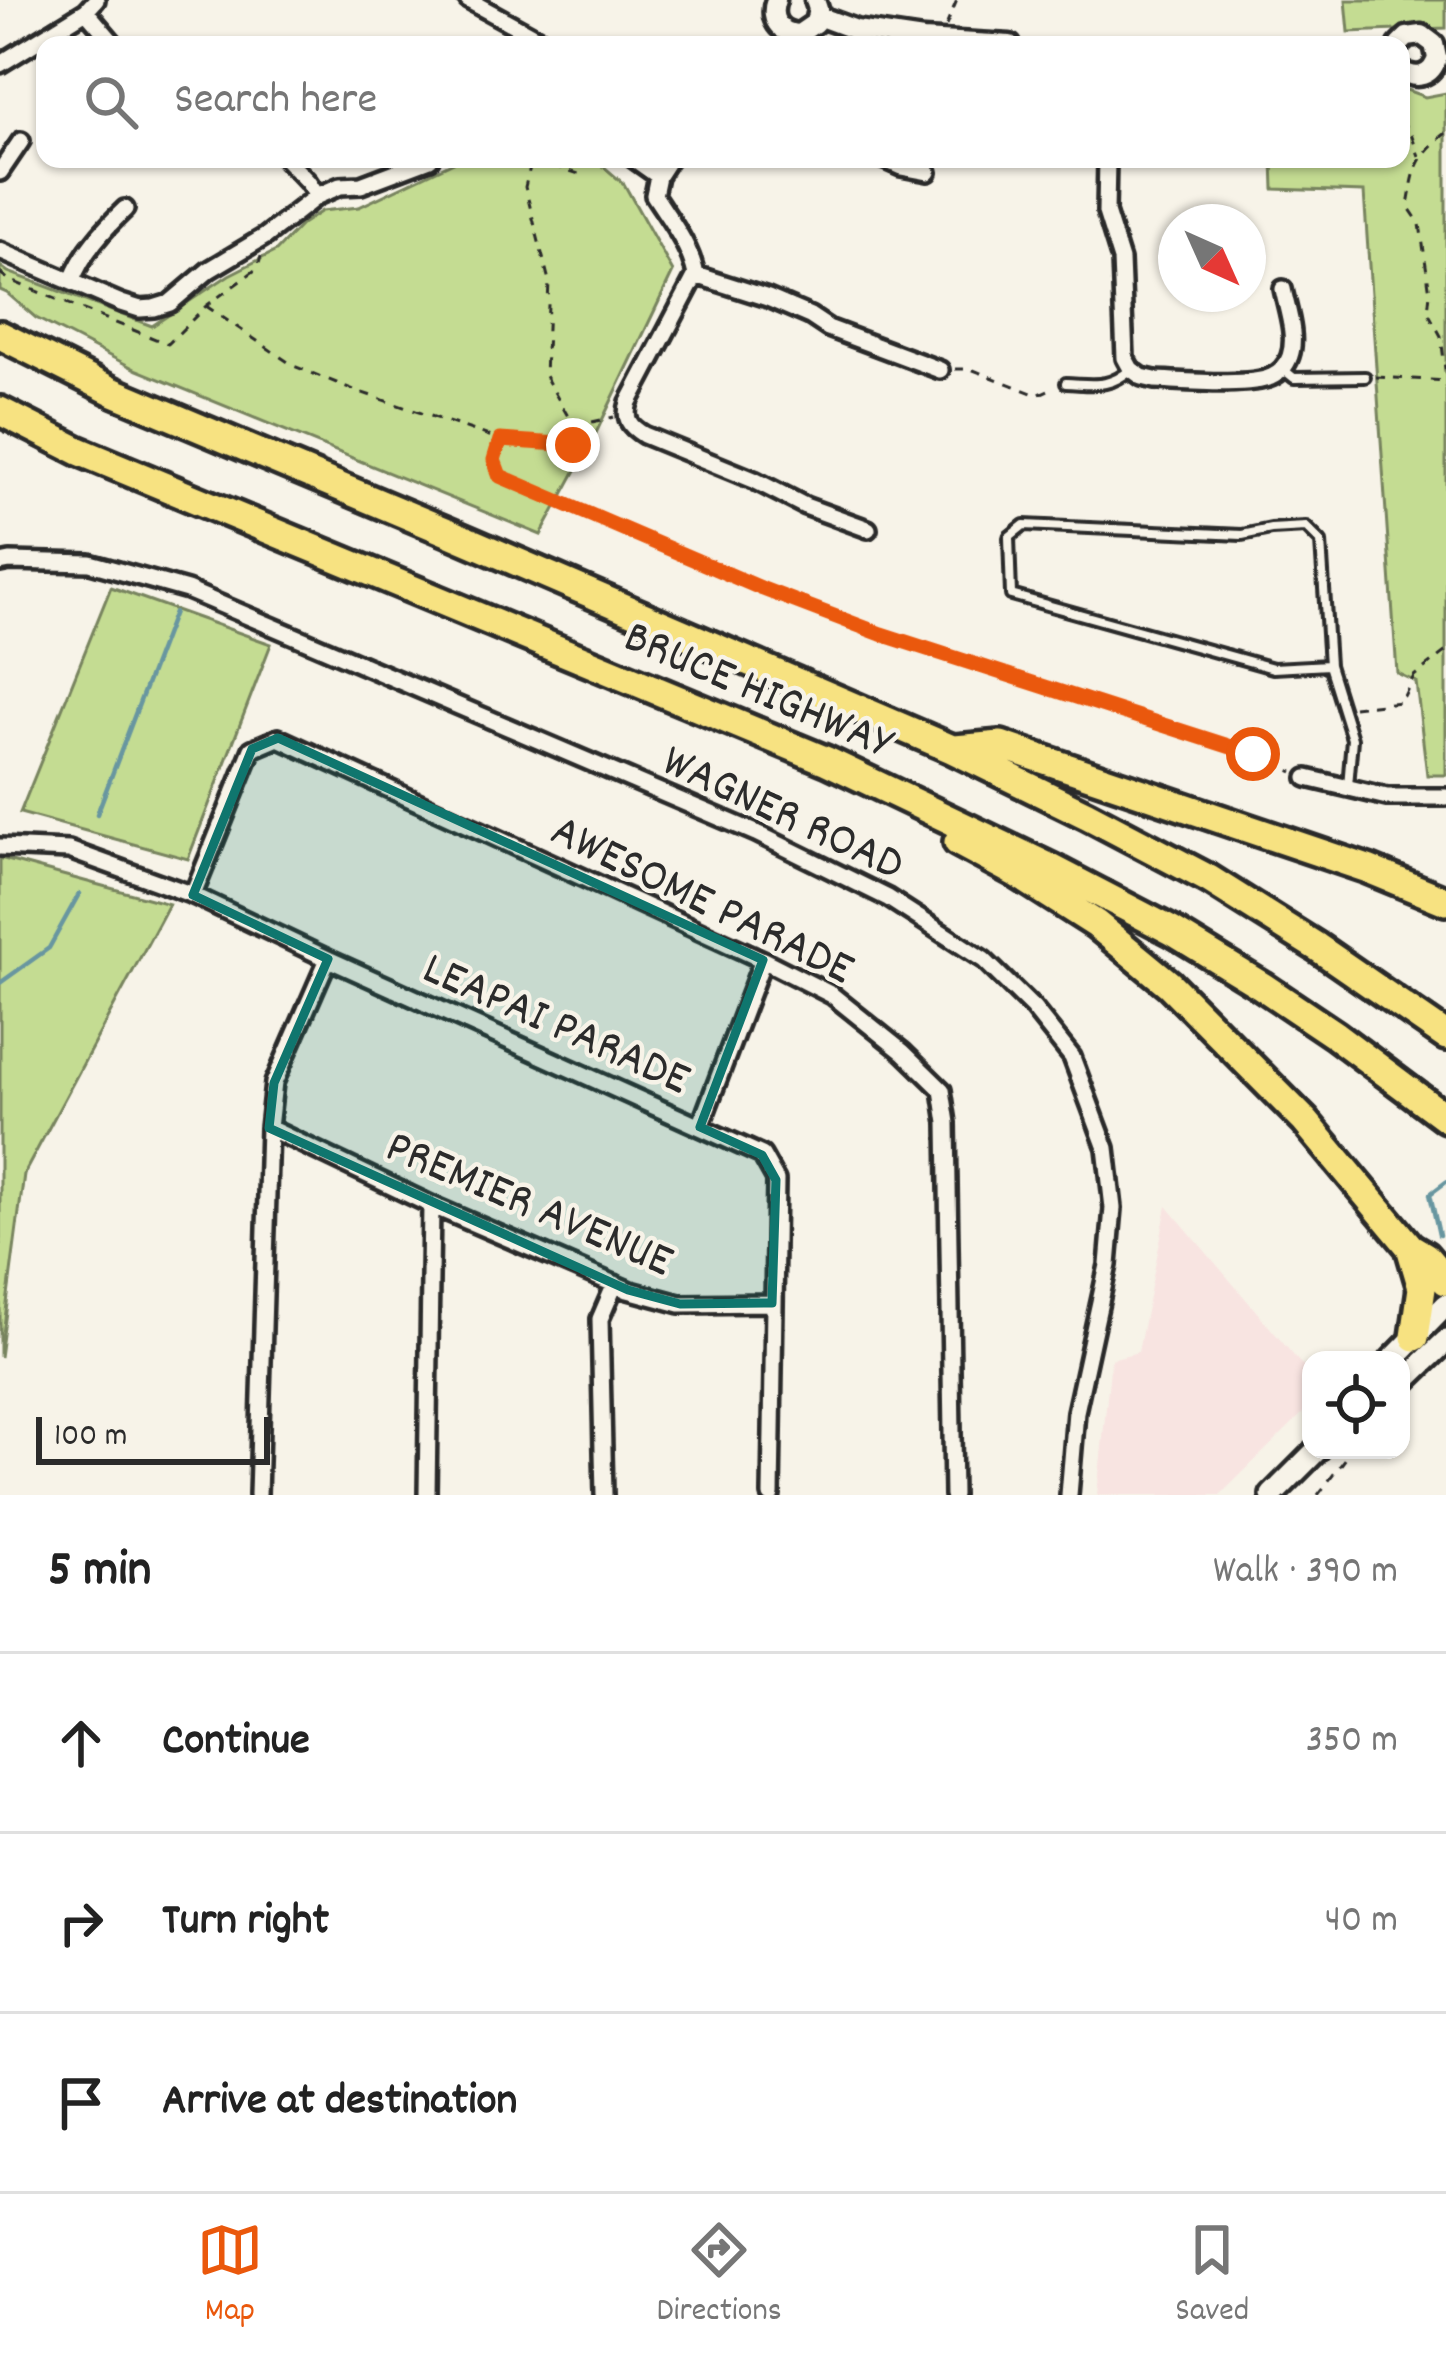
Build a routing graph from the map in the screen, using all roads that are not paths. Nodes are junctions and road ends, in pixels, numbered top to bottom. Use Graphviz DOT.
graph roads {
  1 [pos="468,0"];
  2 [pos="769,2"];
  3 [pos="91,5"];
  4 [pos="817,8"];
  5 [pos="43,36"];
  6 [pos="110,36"];
  7 [pos="534,36"];
  8 [pos="781,36"];
  9 [pos="790,36"];
  10 [pos="906,36"];
  11 [pos="1410,37"];
  12 [pos="36,41"];
  13 [pos="1442,58"];
  14 [pos="0,64"];
  15 [pos="1410,75"];
  16 [pos="21,141"];
  17 [pos="295,168"];
  18 [pos="406,168"];
  19 [pos="647,168"];
  20 [pos="663,168"];
  21 [pos="906,168"];
  22 [pos="1107,168"];
  23 [pos="0,172"];
  24 [pos="928,172"];
  25 [pos="658,176"];
  26 [pos="316,196"];
  27 [pos="125,209"];
  28 [pos="0,250"];
  29 [pos="696,274"];
  30 [pos="72,280"];
  31 [pos="1283,289"];
  32 [pos="0,335"];
  33 [pos="1131,369"];
  34 [pos="1283,369"];
  35 [pos="940,370"];
  36 [pos="1365,376"];
  37 [pos="1066,383"];
  38 [pos="0,411"];
  39 [pos="868,529"];
  40 [pos="0,563"];
  41 [pos="1329,665"];
  42 [pos="952,749"];
  43 [pos="827,761"];
  44 [pos="1307,778"];
  45 [pos="1348,788"];
  46 [pos="1446,797"];
  47 [pos="0,847"];
  48 [pos="193,895"];
  49 [pos="1446,902"];
  50 [pos="328,959"];
  51 [pos="763,960"];
  52 [pos="1446,1036"];
  53 [pos="1446,1118"];
  54 [pos="700,1127"];
  55 [pos="269,1128"];
  56 [pos="431,1204"];
  57 [pos="1410,1247"];
  58 [pos="1446,1281"];
  59 [pos="615,1284"];
  60 [pos="772,1303"];
  61 [pos="1446,1305"];
  62 [pos="1415,1337"];
  63 [pos="1446,1341"];
  64 [pos="1401,1351"];
  65 [pos="1410,1375"];
  66 [pos="1308,1459"];
  67 [pos="258,1495"];
  68 [pos="427,1495"];
  69 [pos="604,1495"];
  70 [pos="771,1495"];
  71 [pos="953,1495"];
  72 [pos="1069,1495"];
  73 [pos="1271,1495"];
  1 -- 7 [label="street"];
  2 -- 8 [label="street"];
  3 -- 5 [label="street"];
  3 -- 6 [label="street"];
  4 -- 9 [label="street"];
  4 -- 10 [label="street"];
  11 -- 13 [label="street"];
  12 -- 14 [label="street"];
  13 -- 15 [label="street"];
  16 -- 23 [label="street"];
  17 -- 26 [label="street"];
  18 -- 26 [label="street"];
  19 -- 25 [label="street"];
  20 -- 25 [label="street"];
  21 -- 24 [label="street"];
  22 -- 33 [label="street"];
  25 -- 29 [label="street"];
  26 -- 30 [label="street"];
  27 -- 30 [label="street"];
  28 -- 30 [label="street"];
  29 -- 35 [label="street"];
  29 -- 39 [label="street"];
  31 -- 34 [label="street"];
  32 -- 42 [label="highway, BRUCE HIGHWAY"];
  33 -- 34 [label="street"];
  33 -- 37 [label="lane"];
  34 -- 36 [label="lane"];
  38 -- 43 [label="highway, BRUCE HIGHWAY"];
  40 -- 72 [label="street, WAGNER ROAD"];
  41 -- 41 [label="lane"];
  41 -- 45 [label="lane"];
  42 -- 49 [label="highway"];
  42 -- 52 [label="highway, BRUCE HIGHWAY"];
  43 -- 53 [label="highway, BRUCE HIGHWAY"];
  43 -- 57 [label="highway"];
  44 -- 45 [label="street"];
  45 -- 46 [label="street"];
  47 -- 48 [label="street, LEAPAI PARADE"];
  48 -- 50 [label="street, LEAPAI PARADE"];
  48 -- 51 [label="street, AWESOME PARADE"];
  50 -- 54 [label="street, LEAPAI PARADE"];
  50 -- 55 [label="street"];
  51 -- 54 [label="street"];
  51 -- 71 [label="street, AWESOME PARADE"];
  54 -- 60 [label="street, LEAPAI PARADE"];
  55 -- 56 [label="street, PREMIER AVENUE"];
  55 -- 67 [label="street"];
  56 -- 59 [label="street, PREMIER AVENUE"];
  56 -- 68 [label="street"];
  57 -- 58 [label="highway"];
  57 -- 62 [label="highway"];
  59 -- 60 [label="street, PREMIER AVENUE"];
  59 -- 69 [label="street"];
  60 -- 70 [label="street, LEAPAI PARADE"];
  61 -- 62 [label="main road"];
  62 -- 64 [label="main road"];
  63 -- 65 [label="main road"];
  66 -- 73 [label="main road"];
}
